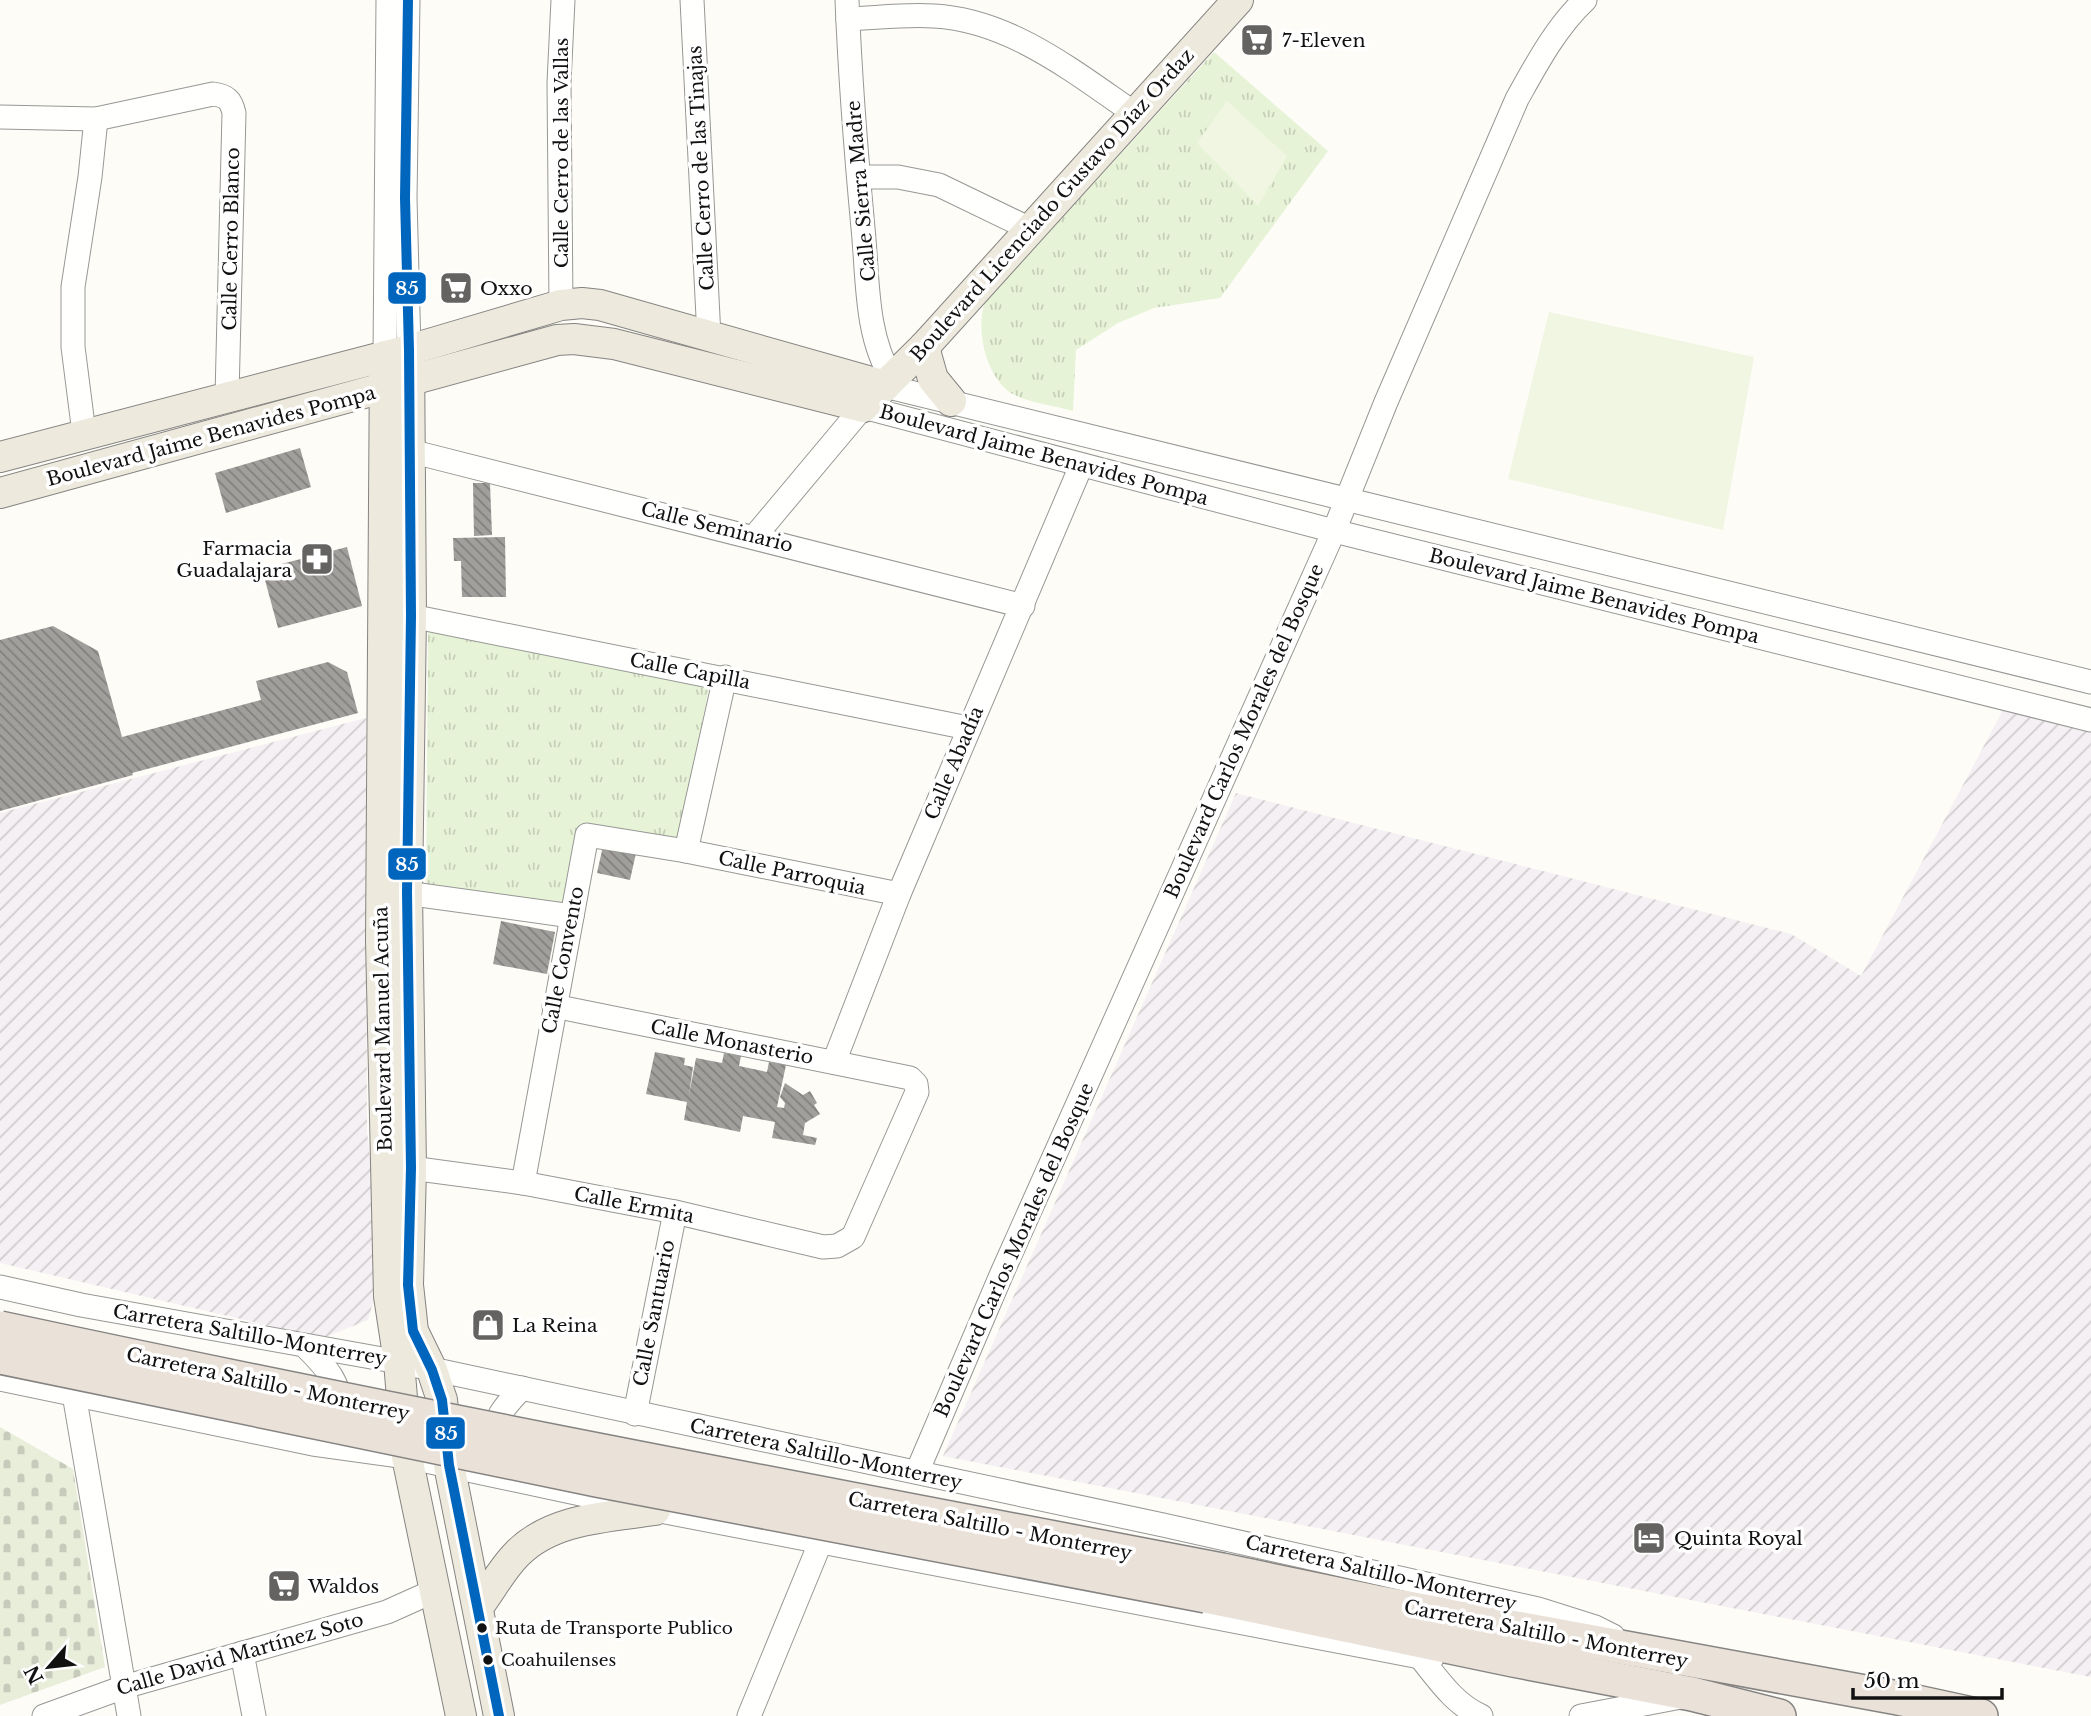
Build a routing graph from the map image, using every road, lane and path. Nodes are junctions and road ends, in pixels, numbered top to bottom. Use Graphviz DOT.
graph roads {
  1 [pos="388,0"];
  2 [pos="408,0"];
  3 [pos="563,0"];
  4 [pos="692,0"];
  5 [pos="1585,0"];
  6 [pos="1234,2"];
  7 [pos="847,10"];
  8 [pos="1134,113"];
  9 [pos="0,117"];
  10 [pos="96,119"];
  11 [pos="859,177"];
  12 [pos="1030,229"];
  13 [pos="561,305"];
  14 [pos="709,337"];
  15 [pos="924,347"];
  16 [pos="397,353"];
  17 [pos="889,382"];
  18 [pos="396,386"];
  19 [pos="227,397"];
  20 [pos="951,401"];
  21 [pos="863,407"];
  22 [pos="71,437"];
  23 [pos="410,451"];
  24 [pos="0,457"];
  25 [pos="1081,466"];
  26 [pos="0,478"];
  27 [pos="0,493"];
  28 [pos="1346,497"];
  29 [pos="1334,531"];
  30 [pos="755,536"];
  31 [pos="1023,606"];
  32 [pos="411,616"];
  33 [pos="725,677"];
  34 [pos="2091,682"];
  35 [pos="2091,720"];
  36 [pos="968,728"];
  37 [pos="686,851"];
  38 [pos="395,891"];
  39 [pos="899,894"];
  40 [pos="572,916"];
  41 [pos="554,1006"];
  42 [pos="834,1062"];
  43 [pos="398,1161"];
  44 [pos="523,1183"];
  45 [pos="675,1212"];
  46 [pos="853,1237"];
  47 [pos="0,1287"];
  48 [pos="0,1328"];
  49 [pos="306,1347"];
  50 [pos="0,1357"];
  51 [pos="399,1362"];
  52 [pos="432,1370"];
  53 [pos="0,1379"];
  54 [pos="522,1388"];
  55 [pos="74,1394"];
  56 [pos="635,1414"];
  57 [pos="313,1444"];
  58 [pos="407,1457"];
  59 [pos="449,1465"];
  60 [pos="917,1472"];
  61 [pos="511,1481"];
  62 [pos="655,1510"];
  63 [pos="821,1541"];
  64 [pos="1214,1583"];
  65 [pos="436,1590"];
  66 [pos="478,1607"];
  67 [pos="1644,1652"];
  68 [pos="242,1653"];
  69 [pos="1420,1657"];
  70 [pos="1513,1660"];
  71 [pos="124,1687"];
  72 [pos="1692,1694"];
  73 [pos="44,1716"];
  74 [pos="129,1716"];
  75 [pos="254,1716"];
  76 [pos="461,1716"];
  77 [pos="499,1716"];
  78 [pos="749,1716"];
  79 [pos="1480,1716"];
  80 [pos="1581,1716"];
  81 [pos="1779,1716"];
  82 [pos="1981,1716"];
  1 -- 16 [label="street, Boulevard Manuel Acuña"];
  2 -- 16 [label="street, Boulevard Manuel Acuña"];
  3 -- 13 [label="street, Calle Cerro de las Vallas"];
  4 -- 14 [label="street, Calle Cerro de las Tinajas"];
  5 -- 28 [label="street, Boulevard Carlos Morales del Bosque"];
  6 -- 8 [label="main road, Boulevard Licenciado Gustavo Díaz Ordaz"];
  7 -- 8 [label="street"];
  7 -- 11 [label="street, Calle Sierra Madre"];
  8 -- 12 [label="main road, Boulevard Licenciado Gustavo Díaz Ordaz"];
  9 -- 10 [label="street"];
  10 -- 19 [label="street, Calle Cerro Blanco"];
  10 -- 22 [label="street"];
  11 -- 12 [label="street"];
  11 -- 17 [label="street, Calle Sierra Madre"];
  12 -- 15 [label="main road, Boulevard Licenciado Gustavo Díaz Ordaz"];
  13 -- 14 [label="main road, Boulevard Jaime Benavides Pompa"];
  13 -- 16 [label="main road, Boulevard Jaime Benavides Pompa"];
  14 -- 17 [label="main road, Boulevard Jaime Benavides Pompa"];
  15 -- 17 [label="main road, Boulevard Licenciado Gustavo Díaz Ordaz"];
  15 -- 20 [label="main road"];
  16 -- 18 [label="main road, Boulevard Manuel Acuña"];
  16 -- 19 [label="main road, Boulevard Jaime Benavides Pompa"];
  17 -- 20 [label="street, Boulevard Jaime Benavides Pompa"];
  17 -- 21 [label="main road, Boulevard Licenciado Gustavo Díaz Ordaz"];
  18 -- 21 [label="main road, Boulevard Jaime Benavides Pompa"];
  18 -- 23 [label="main road, Boulevard Manuel Acuña"];
  18 -- 27 [label="main road, Boulevard Jaime Benavides Pompa"];
  18 -- 38 [label="main road, Boulevard Manuel Acuña"];
  19 -- 22 [label="main road, Boulevard Jaime Benavides Pompa"];
  20 -- 28 [label="street, Boulevard Jaime Benavides Pompa"];
  21 -- 25 [label="street, Boulevard Jaime Benavides Pompa"];
  21 -- 30 [label="street"];
  22 -- 24 [label="main road, Boulevard Jaime Benavides Pompa"];
  22 -- 26 [label="main road"];
  23 -- 30 [label="street, Calle Seminario"];
  23 -- 32 [label="main road, Boulevard Manuel Acuña"];
  25 -- 29 [label="street, Boulevard Jaime Benavides Pompa"];
  25 -- 31 [label="street, Calle Abadía"];
  28 -- 29 [label="street, Boulevard Carlos Morales del Bosque"];
  28 -- 34 [label="street, Boulevard Jaime Benavides Pompa"];
  29 -- 35 [label="street, Boulevard Jaime Benavides Pompa"];
  29 -- 60 [label="street, Boulevard Carlos Morales del Bosque"];
  30 -- 31 [label="street, Calle Seminario"];
  31 -- 36 [label="street, Calle Abadía"];
  32 -- 33 [label="street, Calle Capilla"];
  32 -- 38 [label="main road, Boulevard Manuel Acuña"];
  33 -- 36 [label="street, Calle Capilla"];
  33 -- 37 [label="street"];
  36 -- 39 [label="street, Calle Abadía"];
  37 -- 39 [label="street, Calle Parroquia"];
  37 -- 40 [label="street, Calle Convento"];
  38 -- 40 [label="street"];
  38 -- 43 [label="main road, Boulevard Manuel Acuña"];
  39 -- 42 [label="street, Calle Abadía"];
  40 -- 41 [label="street, Calle Convento"];
  41 -- 42 [label="street, Calle Monasterio"];
  41 -- 44 [label="street, Calle Convento"];
  42 -- 46 [label="street, Calle Monasterio"];
  43 -- 44 [label="street, Calle Ermita"];
  43 -- 51 [label="main road, Boulevard Manuel Acuña"];
  43 -- 52 [label="main road, Boulevard Manuel Acuña"];
  44 -- 45 [label="street, Calle Ermita"];
  45 -- 46 [label="street, Calle Ermita"];
  45 -- 56 [label="street, Calle Santuario"];
  47 -- 49 [label="street, Carretera Saltillo-Monterrey"];
  48 -- 64 [label="highway, Carretera Saltillo - Monterrey, bridge"];
  49 -- 51 [label="street, Carretera Saltillo-Monterrey"];
  49 -- 57 [label="street"];
  50 -- 64 [label="highway, Carretera Saltillo - Monterrey, bridge"];
  51 -- 52 [label="street, Carretera Saltillo-Monterrey"];
  51 -- 58 [label="main road, Boulevard Manuel Acuña"];
  52 -- 54 [label="street, Carretera Saltillo-Monterrey"];
  52 -- 59 [label="main road, Boulevard Manuel Acuña"];
  53 -- 55 [label="street"];
  54 -- 56 [label="street, Carretera Saltillo-Monterrey"];
  54 -- 61 [label="street"];
  55 -- 57 [label="street"];
  55 -- 71 [label="street"];
  56 -- 60 [label="street, Carretera Saltillo-Monterrey"];
  57 -- 58 [label="street"];
  58 -- 59 [label="street"];
  58 -- 65 [label="main road, Boulevard Manuel Acuña"];
  59 -- 61 [label="street"];
  59 -- 66 [label="main road, Boulevard Manuel Acuña"];
  60 -- 67 [label="street, Carretera Saltillo-Monterrey"];
  61 -- 62 [label="street"];
  62 -- 63 [label="street"];
  62 -- 66 [label="main road"];
  63 -- 69 [label="street"];
  63 -- 78 [label="street"];
  64 -- 67 [label="highway, Carretera Saltillo - Monterrey"];
  64 -- 70 [label="highway, Carretera Saltillo - Monterrey"];
  65 -- 68 [label="street, Calle David Martínez Soto"];
  65 -- 76 [label="main road, Boulevard Manuel Acuña"];
  66 -- 77 [label="main road, Boulevard Manuel Acuña"];
  67 -- 82 [label="highway, Carretera Saltillo - Monterrey"];
  68 -- 71 [label="street, Calle David Martínez Soto"];
  68 -- 75 [label="street"];
  69 -- 70 [label="street"];
  69 -- 79 [label="street"];
  70 -- 72 [label="highway, Carretera Saltillo - Monterrey"];
  71 -- 73 [label="street, Calle David Martínez Soto"];
  71 -- 74 [label="street"];
  72 -- 80 [label="street"];
  72 -- 81 [label="highway, Carretera Saltillo - Monterrey"];
}
